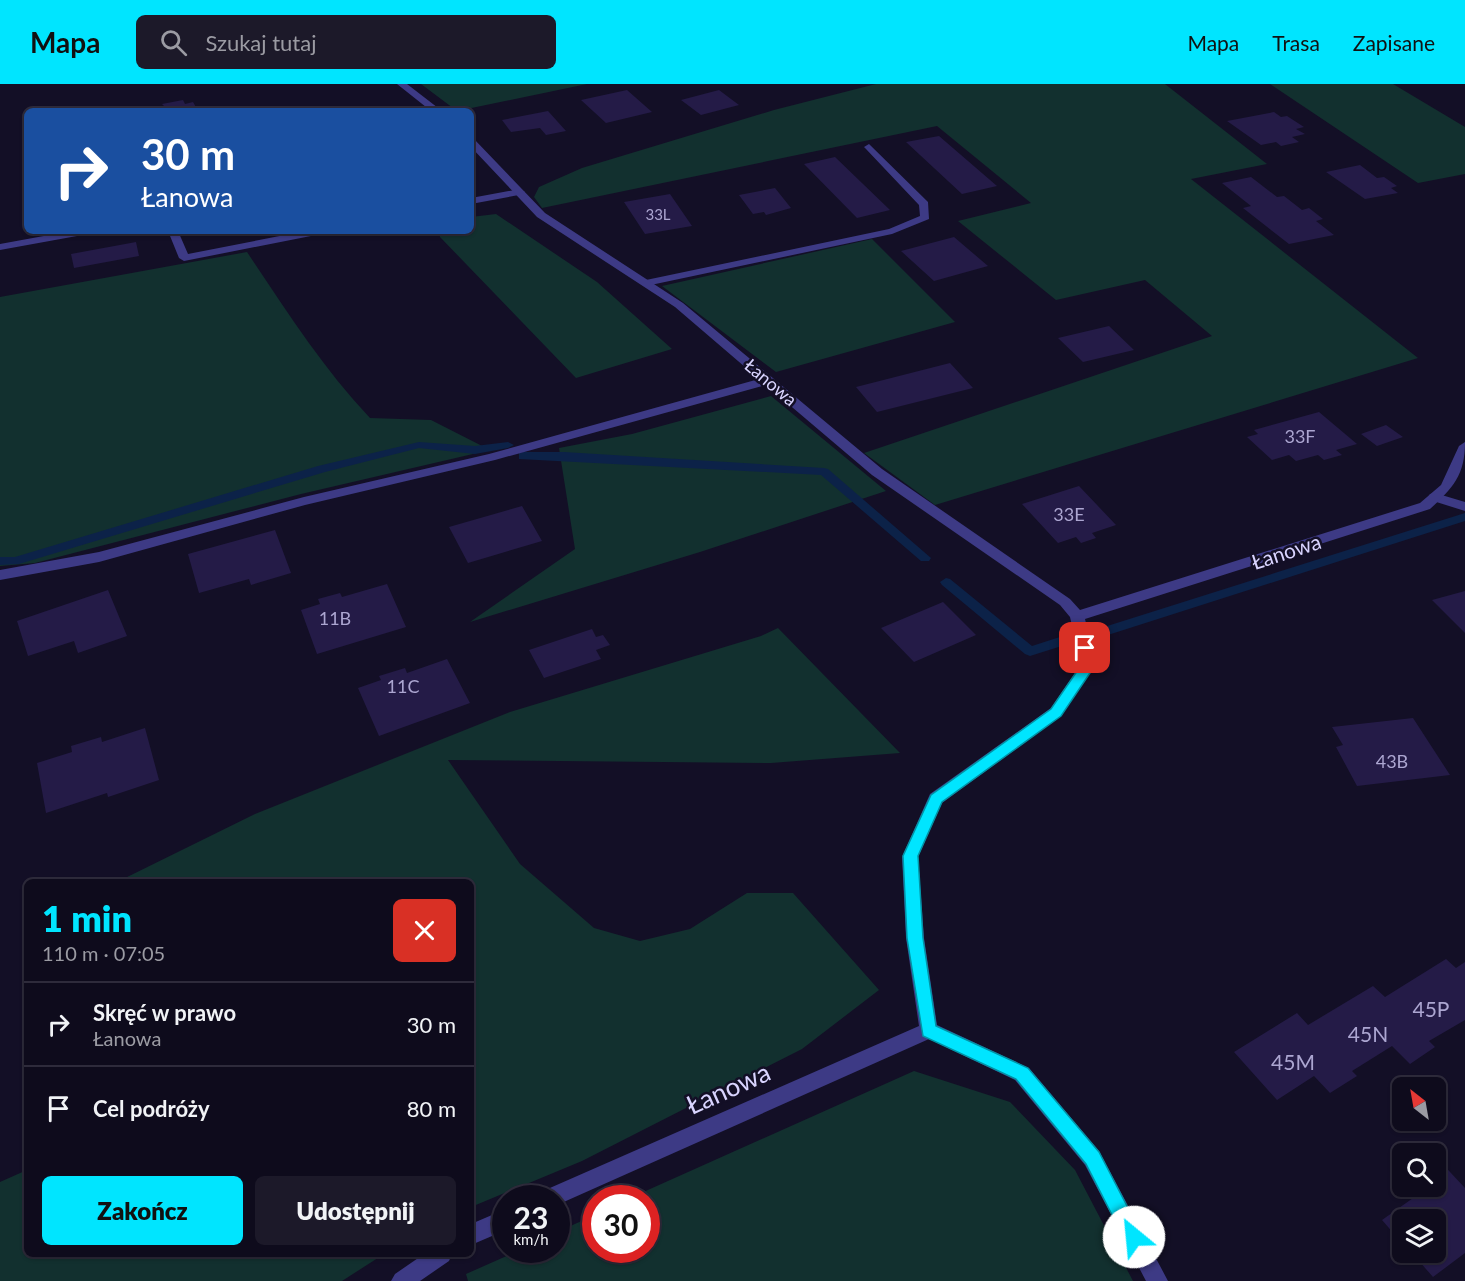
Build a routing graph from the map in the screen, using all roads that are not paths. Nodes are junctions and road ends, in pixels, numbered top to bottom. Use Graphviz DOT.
graph roads {
  1 [pos="401,84"];
  2 [pos="433,108"];
  3 [pos="474,144"];
  4 [pos="869,147"];
  5 [pos="520,192"];
  6 [pos="474,200"];
  7 [pos="72,234"];
  8 [pos="174,234"];
  9 [pos="306,234"];
  10 [pos="0,247"];
  11 [pos="646,283"];
  12 [pos="770,380"];
  13 [pos="1465,446"];
  14 [pos="1435,497"];
  15 [pos="1465,507"];
  16 [pos="0,574"];
  17 [pos="1077,616"];
  18 [pos="929,1030"];
  19 [pos="570,1189"];
  20 [pos="492,1225"];
  21 [pos="474,1234"];
  22 [pos="438,1257"];
  23 [pos="402,1281"];
  24 [pos="1157,1281"];
  1 -- 2 [label="street"];
  3 -- 5 [label="street, Łanowa"];
  4 -- 11 [label="street"];
  5 -- 6 [label="street"];
  5 -- 11 [label="street, Łanowa"];
  7 -- 10 [label="street"];
  8 -- 9 [label="street"];
  11 -- 12 [label="street, Łanowa"];
  12 -- 16 [label="street"];
  12 -- 17 [label="street, Łanowa"];
  13 -- 14 [label="street, Łanowa"];
  14 -- 15 [label="street"];
  14 -- 17 [label="street, Łanowa"];
  17 -- 18 [label="street"];
  18 -- 19 [label="street, Łanowa"];
  18 -- 24 [label="street"];
  20 -- 21 [label="street"];
  22 -- 23 [label="street"];
}
